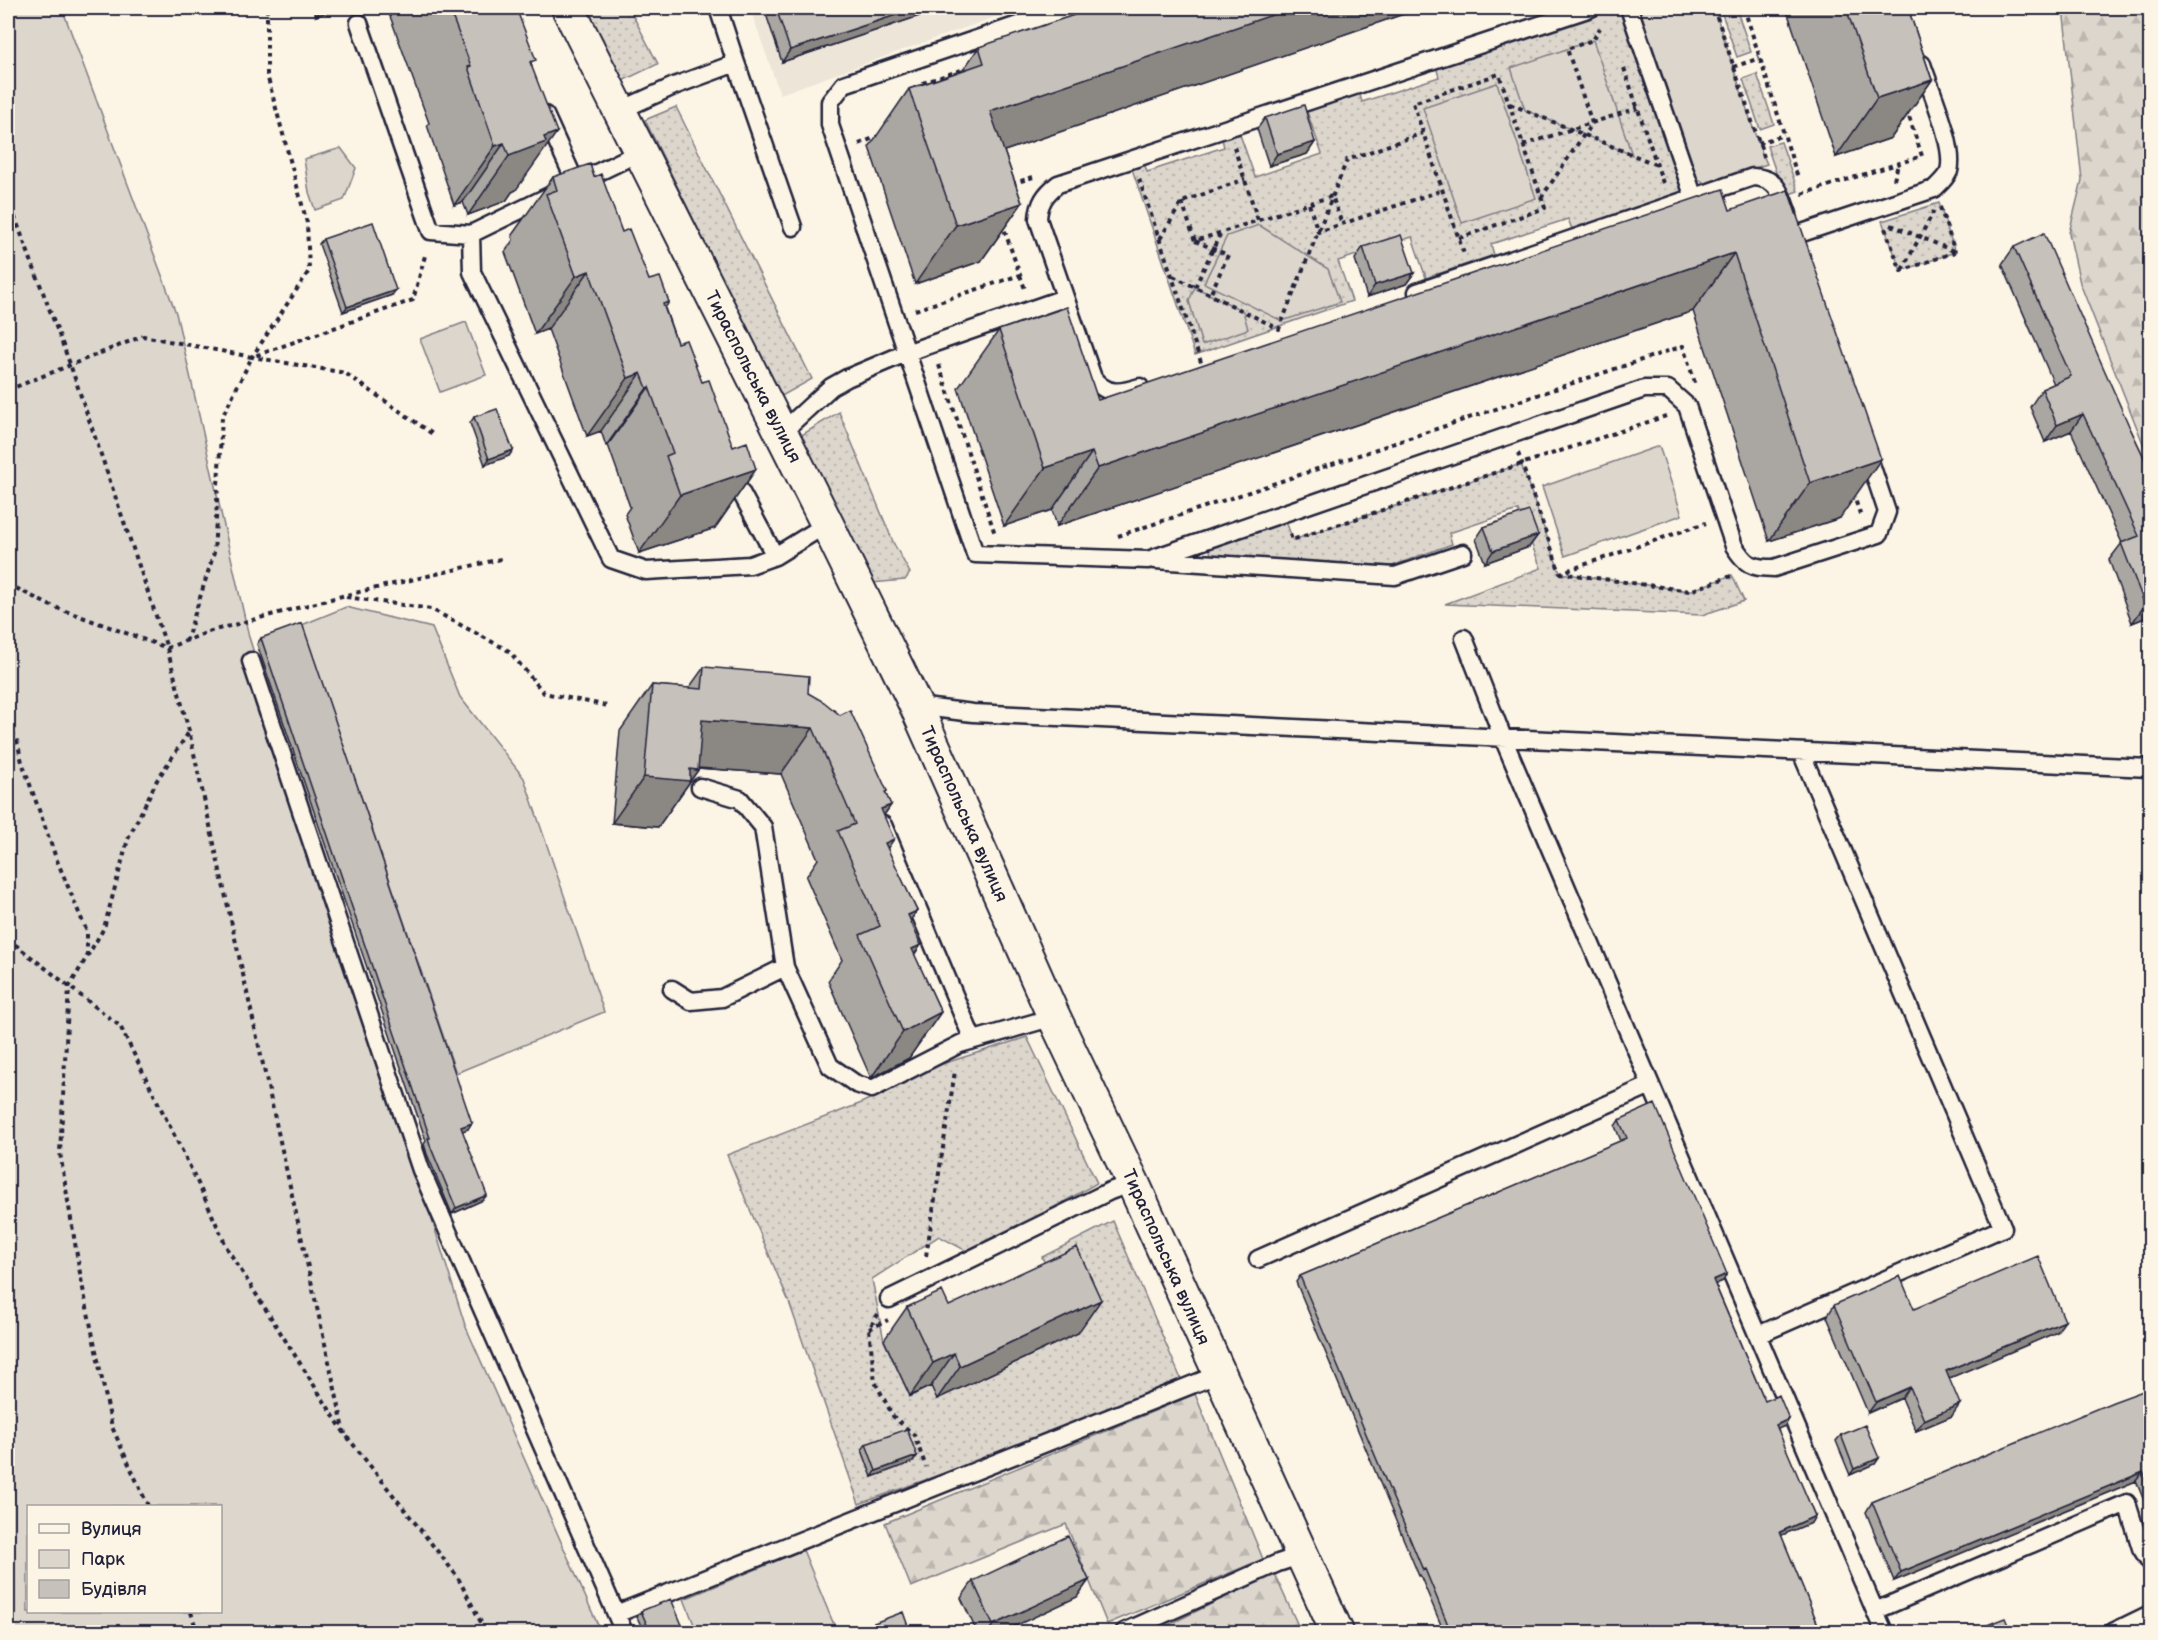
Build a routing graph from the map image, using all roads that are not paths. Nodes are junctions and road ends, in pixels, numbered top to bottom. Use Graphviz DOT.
graph roads {
  1 [pos="568,8"];
  2 [pos="718,8"];
  3 [pos="1068,8"];
  4 [pos="1591,8"];
  5 [pos="1629,8"];
  6 [pos="359,23"];
  7 [pos="1917,50"];
  8 [pos="736,63"];
  9 [pos="538,101"];
  10 [pos="619,111"];
  11 [pos="640,152"];
  12 [pos="576,184"];
  13 [pos="1694,198"];
  14 [pos="587,204"];
  15 [pos="793,227"];
  16 [pos="471,234"];
  17 [pos="1796,235"];
  18 [pos="1802,254"];
  19 [pos="1405,296"];
  20 [pos="1064,298"];
  21 [pos="906,353"];
  22 [pos="1159,380"];
  23 [pos="781,433"];
  24 [pos="1862,436"];
  25 [pos="725,463"];
  26 [pos="827,524"];
  27 [pos="1463,553"];
  28 [pos="775,556"];
  29 [pos="1148,560"];
  30 [pos="1464,639"];
  31 [pos="251,661"];
  32 [pos="916,706"];
  33 [pos="1503,738"];
  34 [pos="1801,752"];
  35 [pos="2151,768"];
  36 [pos="700,787"];
  37 [pos="877,811"];
  38 [pos="785,967"];
  39 [pos="672,989"];
  40 [pos="1054,1017"];
  41 [pos="966,1042"];
  42 [pos="1651,1085"];
  43 [pos="1133,1183"];
  44 [pos="1258,1259"];
  45 [pos="889,1299"];
  46 [pos="1758,1335"];
  47 [pos="1219,1374"];
  48 [pos="1302,1555"];
  49 [pos="2151,1562"];
  50 [pos="1875,1611"];
  51 [pos="616,1614"];
  52 [pos="2151,1614"];
  53 [pos="624,1632"];
  54 [pos="1124,1632"];
  55 [pos="1337,1632"];
  56 [pos="1884,1632"];
  57 [pos="2113,1632"];
  1 -- 10 [label="street, Тираспольська вулиця"];
  2 -- 8 [label="lane"];
  3 -- 21 [label="lane"];
  4 -- 20 [label="lane"];
  5 -- 13 [label="lane"];
  6 -- 16 [label="lane"];
  7 -- 17 [label="lane"];
  8 -- 10 [label="lane"];
  8 -- 15 [label="lane"];
  9 -- 12 [label="lane"];
  10 -- 11 [label="street, Тираспольська вулиця"];
  11 -- 12 [label="lane"];
  11 -- 23 [label="street, Тираспольська вулиця"];
  12 -- 14 [label="lane"];
  12 -- 16 [label="lane"];
  13 -- 17 [label="lane"];
  13 -- 19 [label="lane"];
  16 -- 28 [label="lane"];
  17 -- 18 [label="lane"];
  20 -- 21 [label="lane"];
  20 -- 22 [label="lane"];
  21 -- 23 [label="lane"];
  21 -- 29 [label="lane"];
  23 -- 26 [label="street, Тираспольська вулиця"];
  24 -- 29 [label="lane"];
  25 -- 28 [label="lane"];
  26 -- 28 [label="lane"];
  26 -- 32 [label="street, Тираспольська вулиця"];
  27 -- 29 [label="lane"];
  30 -- 33 [label="lane"];
  31 -- 51 [label="lane"];
  32 -- 33 [label="lane"];
  32 -- 40 [label="street, Тираспольська вулиця"];
  33 -- 34 [label="lane"];
  33 -- 42 [label="lane"];
  34 -- 35 [label="lane"];
  34 -- 46 [label="lane"];
  36 -- 38 [label="lane"];
  37 -- 41 [label="lane"];
  38 -- 39 [label="lane"];
  38 -- 41 [label="lane"];
  40 -- 41 [label="lane"];
  40 -- 43 [label="street, Тираспольська вулиця"];
  42 -- 44 [label="lane"];
  42 -- 46 [label="lane"];
  43 -- 45 [label="lane"];
  43 -- 47 [label="street, Тираспольська вулиця"];
  46 -- 50 [label="lane"];
  47 -- 48 [label="street, Тираспольська вулиця"];
  47 -- 51 [label="lane"];
  48 -- 54 [label="lane"];
  48 -- 55 [label="street, Тираспольська вулиця"];
  49 -- 50 [label="lane"];
  50 -- 56 [label="lane"];
  51 -- 53 [label="lane"];
  52 -- 57 [label="lane"];
}
